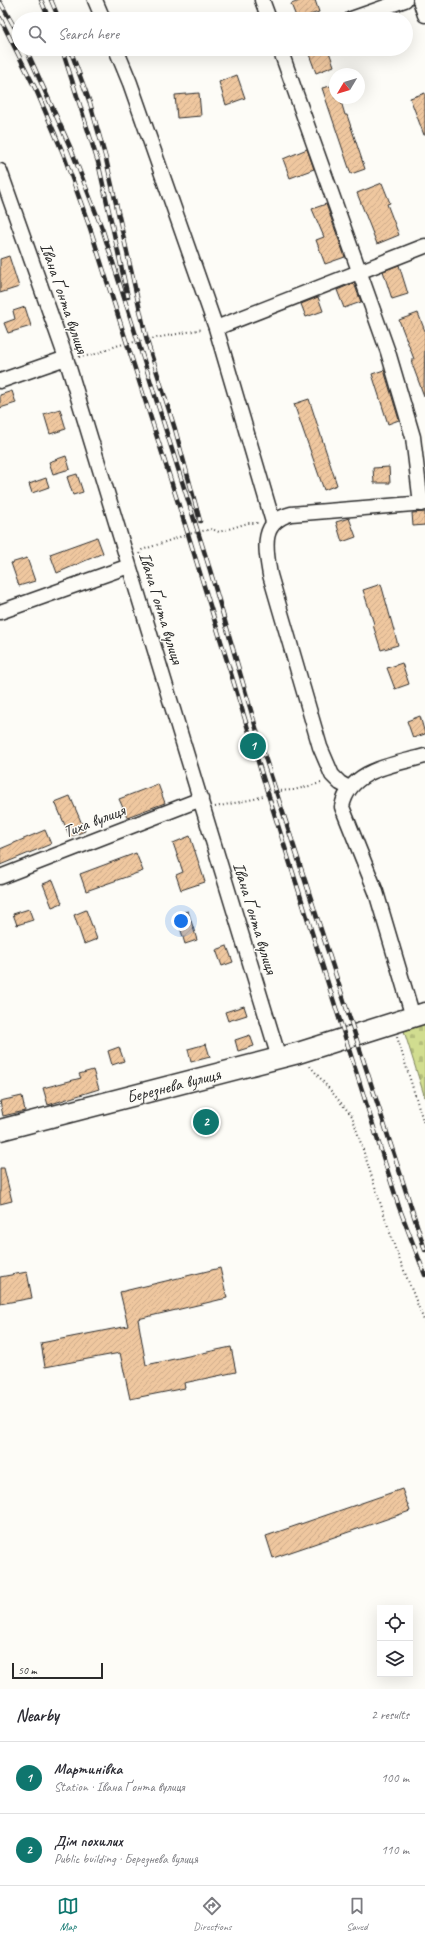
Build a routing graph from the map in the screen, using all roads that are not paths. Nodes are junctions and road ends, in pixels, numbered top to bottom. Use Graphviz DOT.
graph roads {
  1 [pos="95,0"];
  2 [pos="262,0"];
  3 [pos="405,0"];
  4 [pos="420,0"];
  5 [pos="100,12"];
  6 [pos="266,12"];
  7 [pos="371,12"];
  8 [pos="425,15"];
  9 [pos="119,56"];
  10 [pos="283,56"];
  11 [pos="0,171"];
  12 [pos="425,246"];
  13 [pos="360,272"];
  14 [pos="216,328"];
  15 [pos="66,358"];
  16 [pos="0,381"];
  17 [pos="423,503"];
  18 [pos="273,522"];
  19 [pos="129,566"];
  20 [pos="0,612"];
  21 [pos="425,756"];
  22 [pos="344,786"];
  23 [pos="202,805"];
  24 [pos="0,877"];
  25 [pos="419,1015"];
  26 [pos="279,1058"];
  27 [pos="0,1130"];
  1 -- 5 [label="street"];
  2 -- 6 [label="street"];
  3 -- 7 [label="street"];
  4 -- 8 [label="street"];
  9 -- 14 [label="street"];
  10 -- 13 [label="street"];
  11 -- 15 [label="street, Івана Ґонта вулиця"];
  12 -- 13 [label="street"];
  13 -- 14 [label="street"];
  13 -- 17 [label="street"];
  14 -- 18 [label="street"];
  15 -- 16 [label="street"];
  15 -- 19 [label="street, Івана Ґонта вулиця"];
  17 -- 18 [label="street"];
  18 -- 22 [label="street"];
  19 -- 20 [label="street"];
  19 -- 23 [label="street, Івана Ґонта вулиця"];
  21 -- 22 [label="street"];
  22 -- 25 [label="street"];
  23 -- 24 [label="street, Тиха вулиця"];
  23 -- 26 [label="street, Івана Ґонта вулиця"];
  25 -- 26 [label="main road, Березнева вулиця"];
  26 -- 27 [label="main road, Березнева вулиця"];
}
